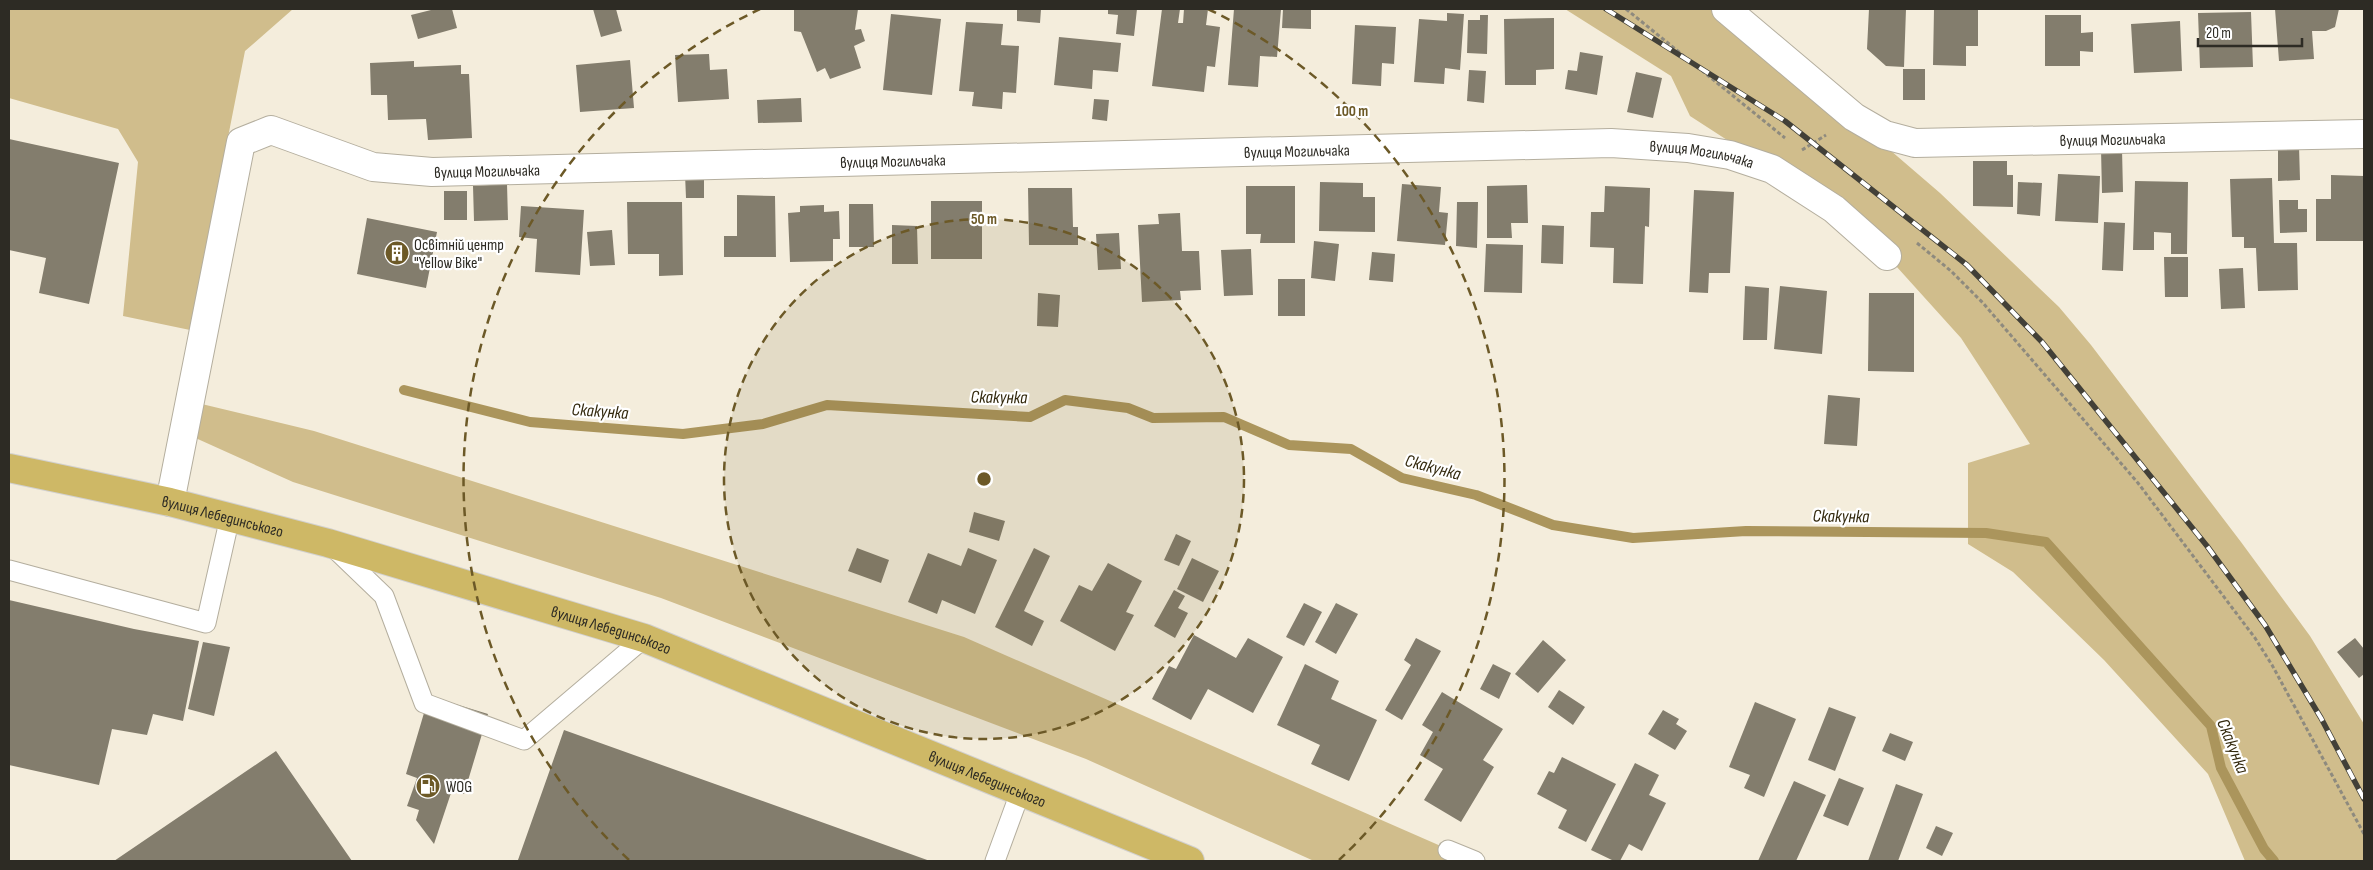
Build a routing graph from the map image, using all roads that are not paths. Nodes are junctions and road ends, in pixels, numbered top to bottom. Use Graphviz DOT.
graph roads {
  1 [pos="1726,9"];
  2 [pos="2364,134"];
  3 [pos="1887,256"];
  4 [pos="9,468"];
  5 [pos="170,502"];
  6 [pos="230,517"];
  7 [pos="328,543"];
  8 [pos="9,570"];
  9 [pos="644,638"];
  10 [pos="1022,790"];
  11 [pos="1448,850"];
  12 [pos="995,861"];
  13 [pos="1190,861"];
  14 [pos="1475,861"];
  1 -- 2 [label="street, вулиця Могильчака"];
  3 -- 5 [label="street, вулиця Могильчака"];
  4 -- 5 [label="main road, вулиця Лебединського"];
  5 -- 6 [label="main road, вулиця Лебединського"];
  6 -- 7 [label="main road, вулиця Лебединського"];
  6 -- 8 [label="lane"];
  7 -- 9 [label="main road, вулиця Лебединського"];
  7 -- 9 [label="lane"];
  9 -- 10 [label="main road, вулиця Лебединського"];
  10 -- 12 [label="lane"];
  10 -- 13 [label="main road, вулиця Лебединського"];
  11 -- 14 [label="lane"];
}
